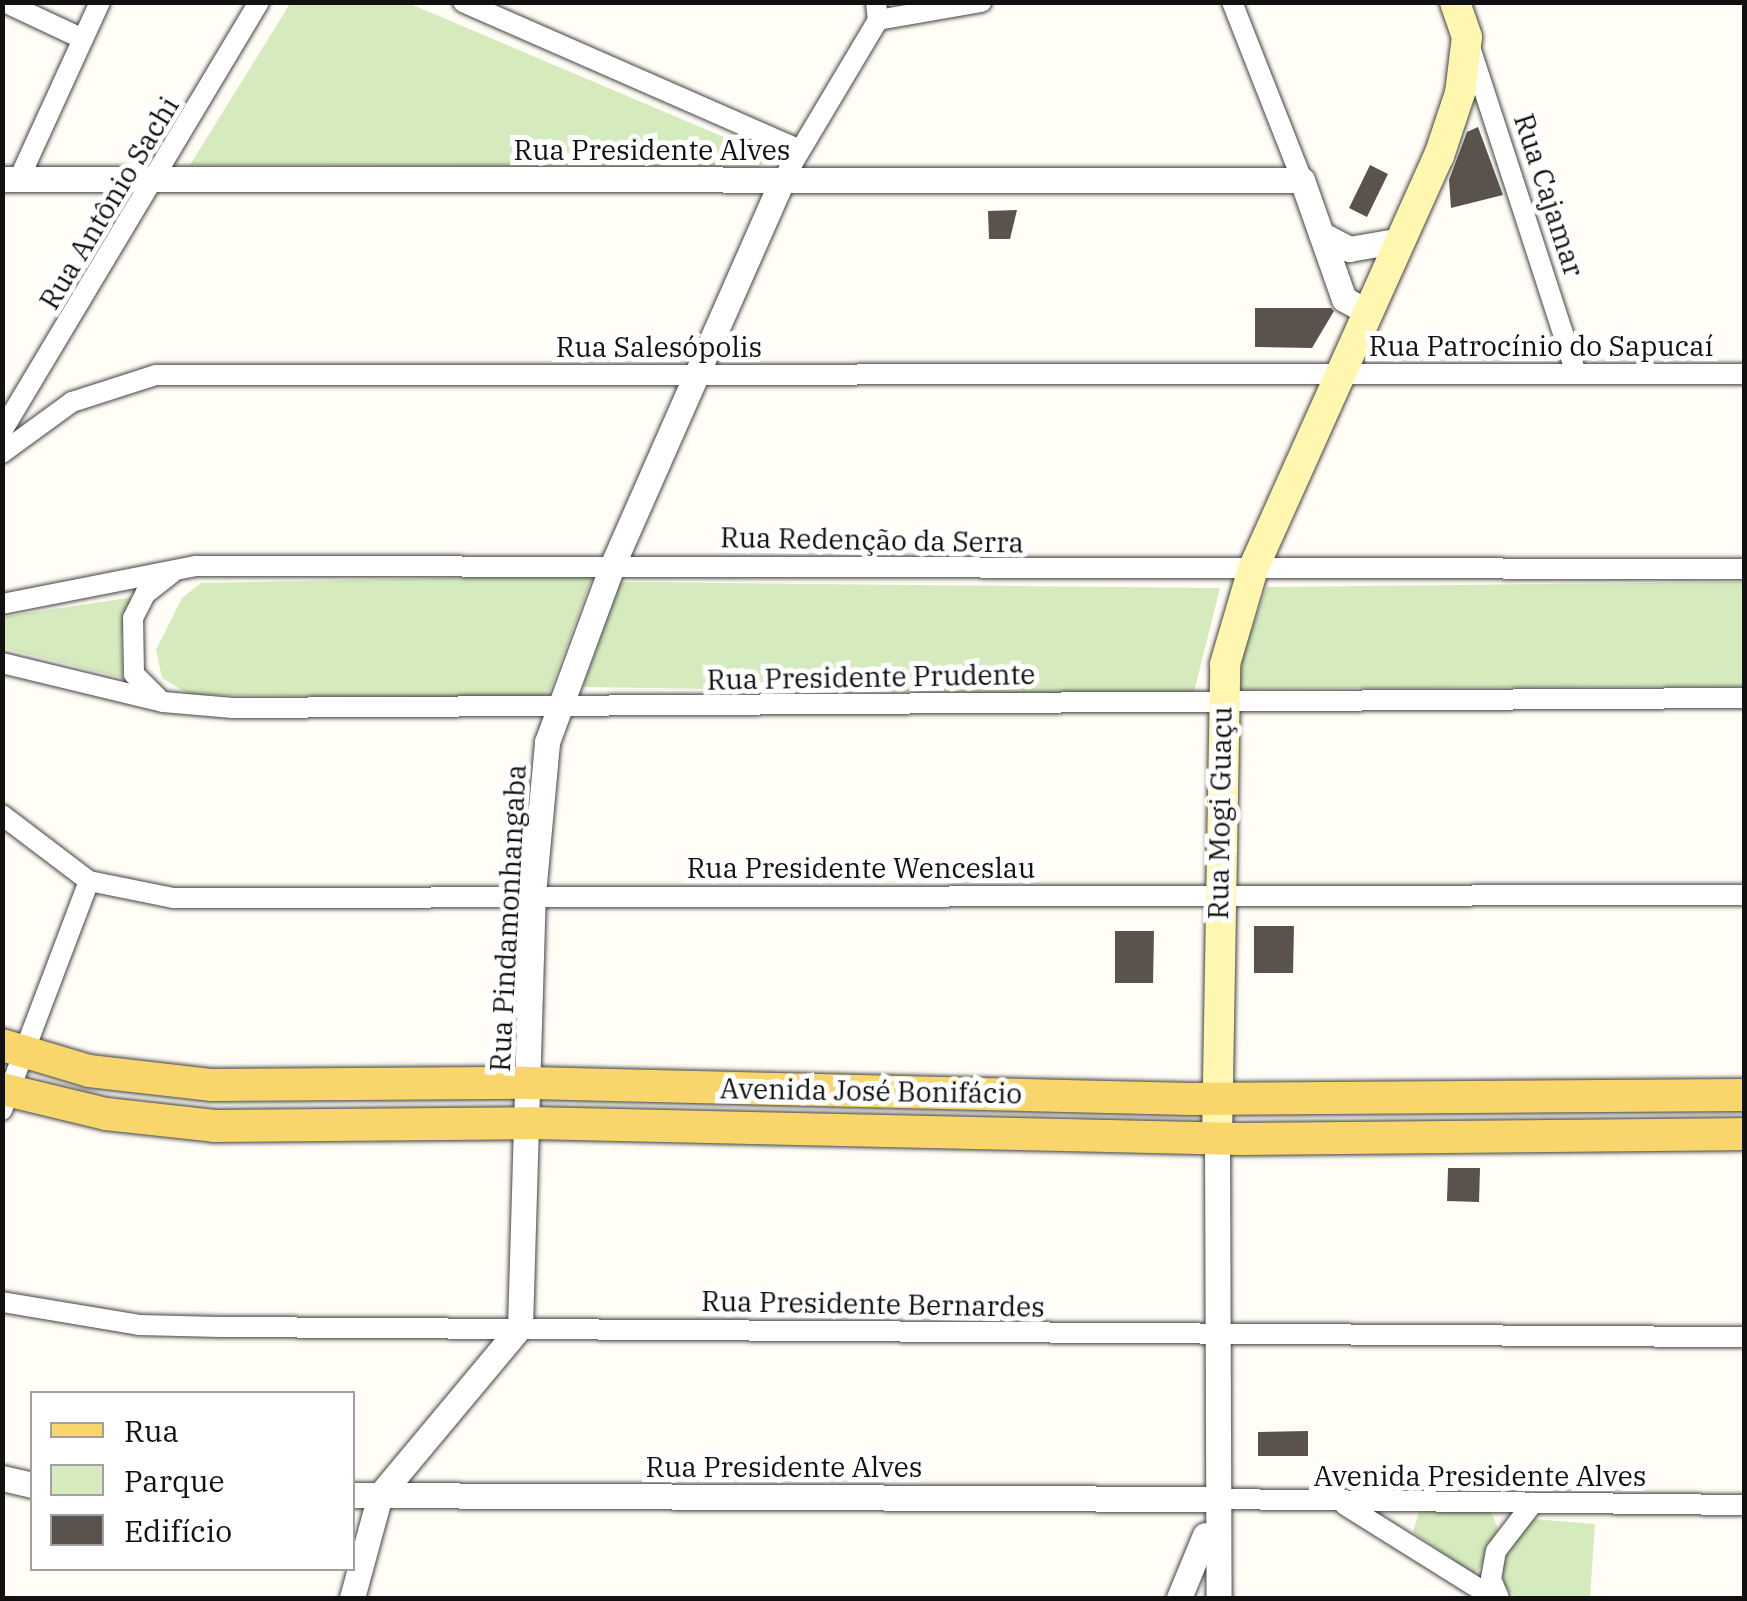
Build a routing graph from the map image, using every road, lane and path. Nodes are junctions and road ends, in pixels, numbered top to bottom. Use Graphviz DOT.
graph roads {
  1 [pos="4,2"];
  2 [pos="100,2"];
  3 [pos="259,2"];
  4 [pos="463,2"];
  5 [pos="981,2"];
  6 [pos="1232,2"];
  7 [pos="1455,2"];
  8 [pos="880,14"];
  9 [pos="83,39"];
  10 [pos="1473,90"];
  11 [pos="798,149"];
  12 [pos="11,179"];
  13 [pos="157,180"];
  14 [pos="782,180"];
  15 [pos="1302,180"];
  16 [pos="1320,234"];
  17 [pos="1401,240"];
  18 [pos="1367,312"];
  19 [pos="1574,372"];
  20 [pos="701,374"];
  21 [pos="1338,374"];
  22 [pos="1744,374"];
  23 [pos="2,431"];
  24 [pos="2,453"];
  25 [pos="612,566"];
  26 [pos="1744,568"];
  27 [pos="1253,569"];
  28 [pos="174,571"];
  29 [pos="2,604"];
  30 [pos="2,663"];
  31 [pos="1744,698"];
  32 [pos="1220,701"];
  33 [pos="163,702"];
  34 [pos="558,707"];
  35 [pos="2,815"];
  36 [pos="89,881"];
  37 [pos="534,894"];
  38 [pos="1744,895"];
  39 [pos="1219,897"];
  40 [pos="12,1050"];
  41 [pos="530,1083"];
  42 [pos="1744,1095"];
  43 [pos="5,1097"];
  44 [pos="1218,1099"];
  45 [pos="530,1123"];
  46 [pos="1744,1134"];
  47 [pos="1217,1139"];
  48 [pos="2,1302"];
  49 [pos="520,1327"];
  50 [pos="1744,1336"];
  51 [pos="1216,1337"];
  52 [pos="2,1478"];
  53 [pos="30,1485"];
  54 [pos="355,1495"];
  55 [pos="380,1495"];
  56 [pos="1214,1499"];
  57 [pos="1533,1503"];
  58 [pos="1344,1505"];
  59 [pos="1744,1505"];
  60 [pos="1215,1592"];
  61 [pos="1180,1597"];
  62 [pos="352,1598"];
  63 [pos="1496,1598"];
  1 -- 9 [label="street"];
  2 -- 9 [label="street"];
  3 -- 13 [label="street, Rua Antônio Sachi"];
  4 -- 11 [label="street"];
  5 -- 8 [label="street"];
  6 -- 15 [label="street"];
  7 -- 10 [label="main road, Rua Mogi Guaçu"];
  8 -- 11 [label="street, Rua Pindamonhangaba"];
  9 -- 12 [label="street"];
  10 -- 17 [label="main road, Rua Mogi Guaçu"];
  10 -- 19 [label="street, Rua Cajamar"];
  11 -- 14 [label="street, Rua Pindamonhangaba"];
  12 -- 13 [label="street, Rua Presidente Alves"];
  13 -- 14 [label="street, Rua Presidente Alves"];
  13 -- 23 [label="street, Rua Antônio Sachi"];
  14 -- 15 [label="street, Rua Presidente Alves"];
  14 -- 20 [label="street, Rua Pindamonhangaba"];
  15 -- 16 [label="street"];
  16 -- 17 [label="street"];
  16 -- 18 [label="street"];
  17 -- 18 [label="main road, Rua Mogi Guaçu"];
  18 -- 21 [label="main road, Rua Mogi Guaçu"];
  19 -- 21 [label="street, Rua Patrocínio do Sapucaí"];
  19 -- 22 [label="street, Rua Patrocínio do Sapucaí"];
  20 -- 21 [label="street, Rua Salesópolis"];
  20 -- 24 [label="street, Rua Salesópolis"];
  20 -- 25 [label="street, Rua Pindamonhangaba"];
  21 -- 27 [label="main road, Rua Mogi Guaçu"];
  25 -- 27 [label="street, Rua Redenção da Serra"];
  25 -- 28 [label="street, Rua Redenção da Serra"];
  25 -- 34 [label="street, Rua Pindamonhangaba"];
  26 -- 27 [label="street, Rua Redenção da Serra"];
  27 -- 32 [label="main road, Rua Mogi Guaçu"];
  28 -- 29 [label="street, Rua Redenção da Serra"];
  28 -- 33 [label="street"];
  30 -- 33 [label="street, Rua Presidente Prudente"];
  31 -- 32 [label="street, Rua Presidente Prudente"];
  32 -- 34 [label="street, Rua Presidente Prudente"];
  32 -- 39 [label="main road, Rua Mogi Guaçu"];
  33 -- 34 [label="street, Rua Presidente Prudente"];
  34 -- 37 [label="street, Rua Pindamonhangaba"];
  35 -- 36 [label="street, Rua Presidente Wenceslau"];
  36 -- 37 [label="street, Rua Presidente Wenceslau"];
  36 -- 40 [label="street"];
  37 -- 39 [label="street, Rua Presidente Wenceslau"];
  37 -- 41 [label="street, Rua Pindamonhangaba"];
  38 -- 39 [label="street, Rua Presidente Wenceslau"];
  39 -- 44 [label="main road, Rua Mogi Guaçu"];
  40 -- 41 [label="main road, Avenida José Bonifácio"];
  40 -- 43 [label="street"];
  41 -- 44 [label="main road, Avenida José Bonifácio"];
  41 -- 45 [label="street, Rua Pindamonhangaba"];
  42 -- 44 [label="main road, Avenida José Bonifácio"];
  43 -- 45 [label="main road, Avenida José Bonifácio"];
  44 -- 47 [label="main road, Rua Mogi Guaçu"];
  45 -- 47 [label="main road, Avenida José Bonifácio"];
  45 -- 49 [label="street, Rua Pindamonhangaba"];
  46 -- 47 [label="main road, Avenida José Bonifácio"];
  47 -- 51 [label="street, Rua Mogi Guaçu"];
  48 -- 49 [label="street, Rua Presidente Bernardes"];
  49 -- 51 [label="street, Rua Presidente Bernardes"];
  49 -- 55 [label="street"];
  50 -- 51 [label="street, Rua Presidente Bernardes"];
  51 -- 56 [label="street, Rua Mogi Guaçu"];
  52 -- 53 [label="street"];
  54 -- 55 [label="street, Rua Presidente Alves"];
  55 -- 56 [label="street, Rua Presidente Alves"];
  55 -- 62 [label="street"];
  56 -- 58 [label="street, Avenida Presidente Alves"];
  56 -- 60 [label="street, Rua Mogi Guaçu"];
  56 -- 61 [label="street"];
  57 -- 58 [label="street, Avenida Presidente Alves"];
  57 -- 59 [label="street, Avenida Presidente Alves"];
  57 -- 63 [label="street"];
  58 -- 63 [label="street"];
  60 -- 61 [label="street"];
}
